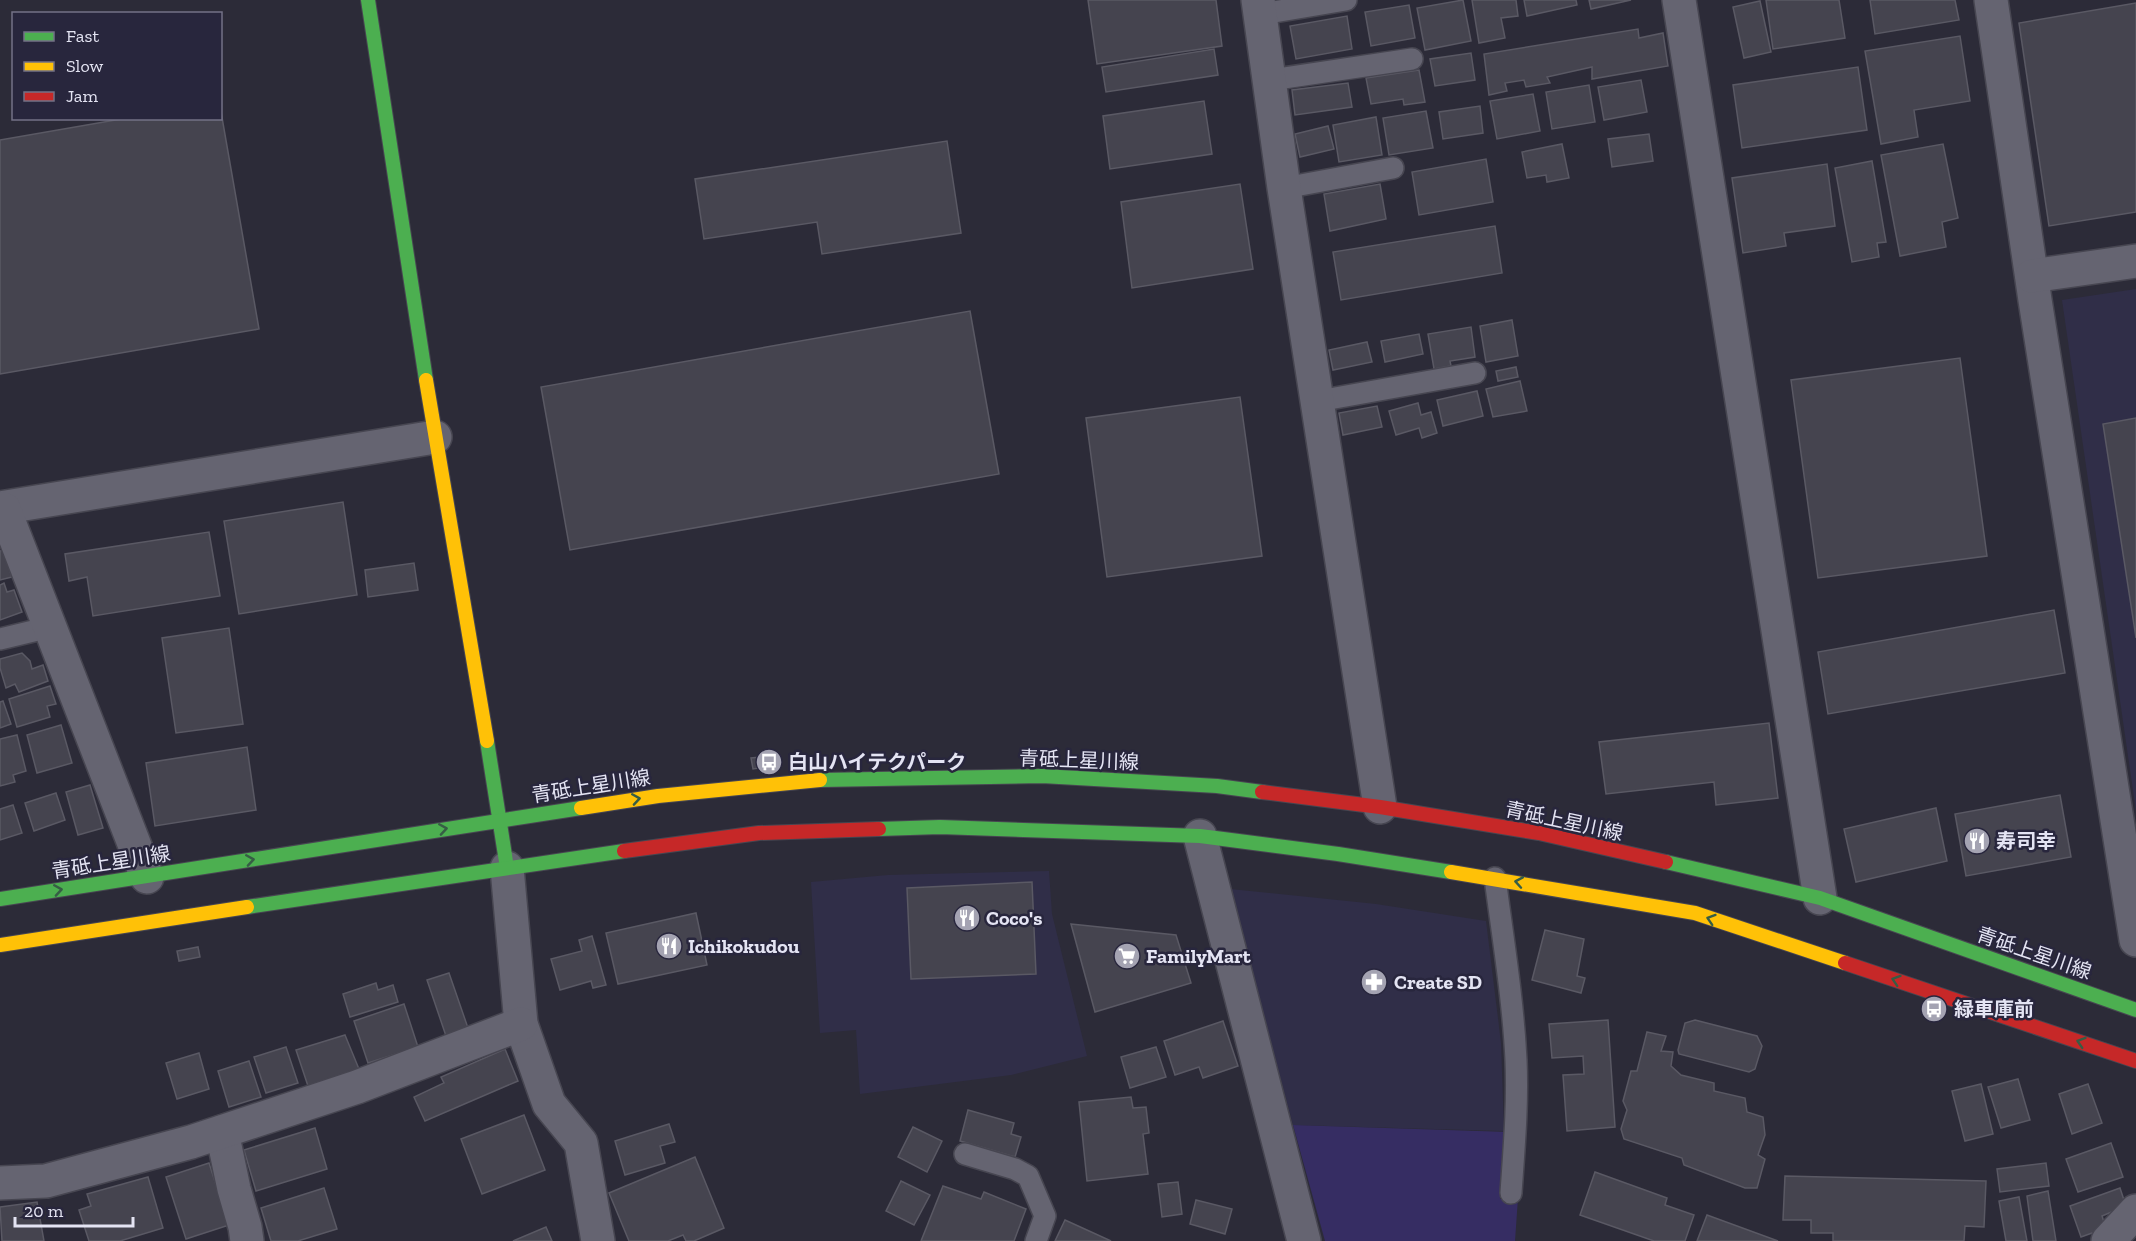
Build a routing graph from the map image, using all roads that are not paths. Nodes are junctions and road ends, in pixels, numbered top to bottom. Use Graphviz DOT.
graph roads {
  1 [pos="368,0"];
  2 [pos="1346,0"];
  3 [pos="1679,0"];
  4 [pos="1991,0"];
  5 [pos="1260,7"];
  6 [pos="1412,59"];
  7 [pos="1270,80"];
  8 [pos="1394,168"];
  9 [pos="1284,188"];
  10 [pos="2136,261"];
  11 [pos="2032,276"];
  12 [pos="1475,373"];
  13 [pos="1318,401"];
  14 [pos="435,437"];
  15 [pos="2,508"];
  16 [pos="50,627"];
  17 [pos="0,639"];
  18 [pos="1380,807"];
  19 [pos="501,820"];
  20 [pos="1200,836"];
  21 [pos="507,868"];
  22 [pos="147,877"];
  23 [pos="1495,878"];
  24 [pos="1820,898"];
  25 [pos="0,899"];
  26 [pos="2136,940"];
  27 [pos="0,945"];
  28 [pos="2136,1010"];
  29 [pos="521,1024"];
  30 [pos="2136,1061"];
  31 [pos="222,1132"];
  32 [pos="964,1154"];
  33 [pos="0,1183"];
  34 [pos="1511,1193"];
  35 [pos="2136,1211"];
  36 [pos="247,1241"];
  37 [pos="598,1241"];
  38 [pos="1036,1241"];
  39 [pos="1304,1241"];
  40 [pos="2108,1241"];
  1 -- 14 [label="main road"];
  2 -- 5 [label="lane"];
  3 -- 24 [label="street"];
  4 -- 11 [label="street"];
  5 -- 7 [label="street"];
  6 -- 7 [label="lane"];
  7 -- 9 [label="street"];
  8 -- 9 [label="lane"];
  9 -- 13 [label="street"];
  10 -- 11 [label="street"];
  11 -- 26 [label="street"];
  12 -- 13 [label="lane"];
  13 -- 18 [label="street"];
  14 -- 15 [label="street"];
  14 -- 19 [label="main road"];
  15 -- 16 [label="street"];
  16 -- 17 [label="lane"];
  16 -- 22 [label="street"];
  19 -- 18 [label="main road, 青砥上星川線, one-way"];
  18 -- 24 [label="main road, 青砥上星川線"];
  19 -- 21 [label="main road"];
  22 -- 19 [label="main road, 青砥上星川線, one-way"];
  20 -- 21 [label="main road"];
  20 -- 23 [label="main road"];
  20 -- 39 [label="street"];
  21 -- 27 [label="main road"];
  21 -- 29 [label="street"];
  25 -- 22 [label="main road, 青砥上星川線, one-way"];
  30 -- 23 [label="main road, one-way"];
  23 -- 34 [label="lane"];
  24 -- 28 [label="main road, 青砥上星川線"];
  29 -- 31 [label="street"];
  29 -- 37 [label="street"];
  31 -- 33 [label="street"];
  31 -- 36 [label="street"];
  32 -- 38 [label="lane"];
  35 -- 40 [label="street"];
}
